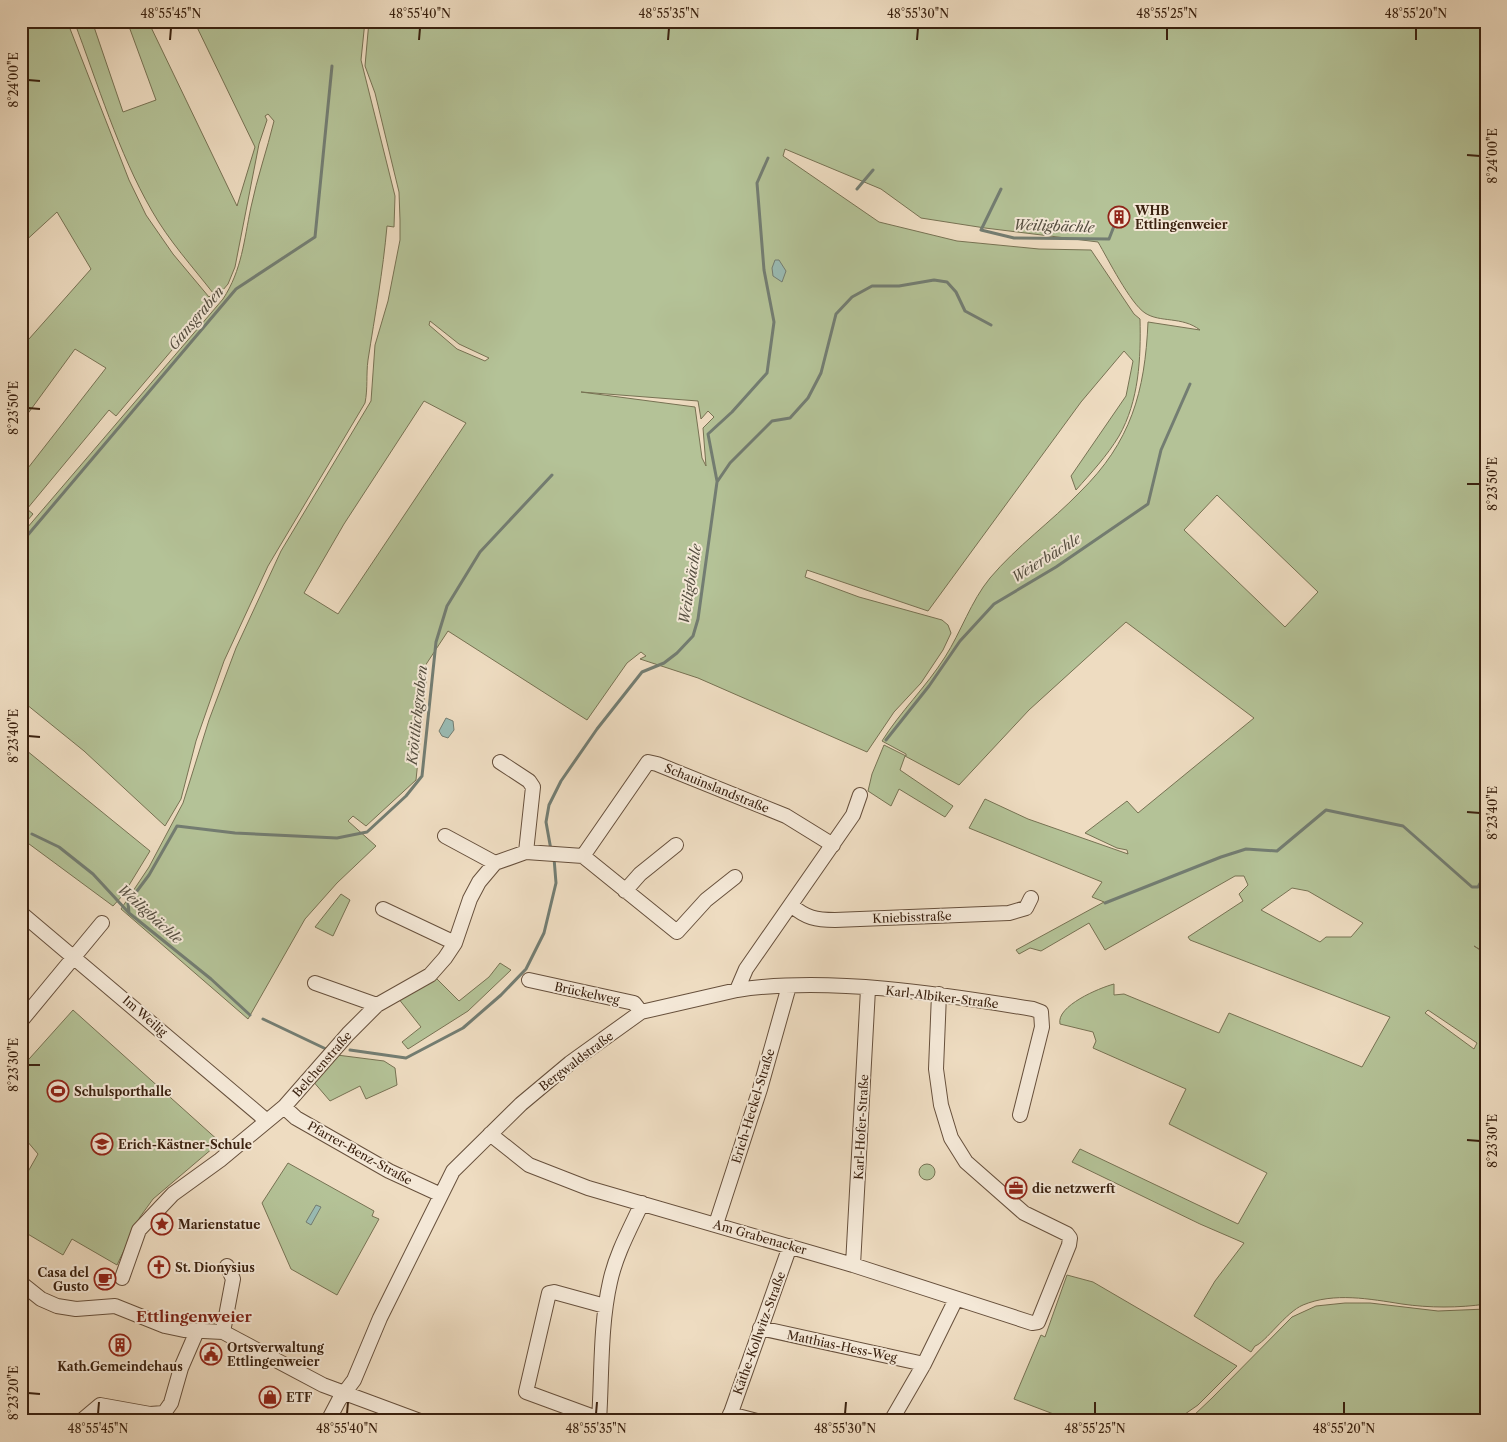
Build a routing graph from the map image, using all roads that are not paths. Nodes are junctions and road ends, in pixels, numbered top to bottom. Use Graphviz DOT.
graph roads {
  1 [pos="500,762"];
  2 [pos="860,795"];
  3 [pos="445,836"];
  4 [pos="676,845"];
  5 [pos="833,845"];
  6 [pos="526,852"];
  7 [pos="582,856"];
  8 [pos="495,863"];
  9 [pos="735,877"];
  10 [pos="625,891"];
  11 [pos="1031,898"];
  12 [pos="791,905"];
  13 [pos="383,909"];
  14 [pos="21,912"];
  15 [pos="102,923"];
  16 [pos="455,943"];
  17 [pos="75,956"];
  18 [pos="529,980"];
  19 [pos="315,984"];
  20 [pos="789,986"];
  21 [pos="868,989"];
  22 [pos="738,990"];
  23 [pos="939,994"];
  24 [pos="377,1005"];
  25 [pos="642,1012"];
  26 [pos="21,1022"];
  27 [pos="284,1107"];
  28 [pos="1020,1115"];
  29 [pos="267,1121"];
  30 [pos="490,1134"];
  31 [pos="439,1194"];
  32 [pos="642,1203"];
  33 [pos="716,1224"];
  34 [pos="790,1246"];
  35 [pos="854,1265"];
  36 [pos="227,1266"];
  37 [pos="122,1278"];
  38 [pos="21,1283"];
  39 [pos="956,1299"];
  40 [pos="605,1306"];
  41 [pos="760,1328"];
  42 [pos="198,1331"];
  43 [pos="222,1332"];
  44 [pos="924,1364"];
  45 [pos="345,1393"];
  46 [pos="729,1417"];
  47 [pos="601,1420"];
  48 [pos="81,1421"];
  49 [pos="328,1421"];
  50 [pos="420,1421"];
  51 [pos="758,1421"];
  52 [pos="891,1421"];
  1 -- 6 [label="street"];
  2 -- 5 [label="street"];
  3 -- 8 [label="street"];
  4 -- 10 [label="street"];
  5 -- 7 [label="street, Schauinslandstraße"];
  5 -- 12 [label="street"];
  6 -- 7 [label="street"];
  6 -- 8 [label="street"];
  7 -- 10 [label="street"];
  8 -- 16 [label="street, Belchenstraße"];
  9 -- 10 [label="street"];
  11 -- 12 [label="street, Kniebisstraße"];
  12 -- 22 [label="street"];
  13 -- 16 [label="street"];
  14 -- 17 [label="street, Im Weilig"];
  15 -- 17 [label="street"];
  16 -- 24 [label="street, Belchenstraße"];
  17 -- 26 [label="street"];
  17 -- 29 [label="street, Im Weilig"];
  18 -- 25 [label="street, Brückelweg"];
  19 -- 24 [label="street"];
  20 -- 21 [label="street, Karl-Albiker-Straße"];
  20 -- 22 [label="street, Karl-Albiker-Straße"];
  20 -- 33 [label="street, Erich-Heckel-Straße"];
  21 -- 23 [label="street, Karl-Albiker-Straße"];
  21 -- 35 [label="street, Karl-Hofer-Straße"];
  22 -- 25 [label="street, Bergwaldstraße"];
  23 -- 28 [label="street, Karl-Albiker-Straße"];
  23 -- 39 [label="street, Am Grabenacker"];
  24 -- 27 [label="street, Belchenstraße"];
  25 -- 30 [label="street, Bergwaldstraße"];
  27 -- 29 [label="street, Belchenstraße"];
  27 -- 31 [label="street, Pfarrer-Benz-Straße"];
  29 -- 37 [label="street, Belchenstraße"];
  30 -- 31 [label="street, Bergwaldstraße"];
  30 -- 32 [label="street, Am Grabenacker"];
  31 -- 45 [label="street, Bergwaldstraße"];
  32 -- 33 [label="street, Am Grabenacker"];
  32 -- 40 [label="street"];
  33 -- 34 [label="street, Am Grabenacker"];
  34 -- 35 [label="street, Am Grabenacker"];
  34 -- 41 [label="street, Käthe-Kollwitz-Straße"];
  35 -- 39 [label="street, Am Grabenacker"];
  36 -- 43 [label="street"];
  38 -- 42 [label="street"];
  39 -- 44 [label="street"];
  40 -- 47 [label="street"];
  40 -- 47 [label="street"];
  41 -- 44 [label="street, Matthias-Hess-Weg"];
  41 -- 46 [label="street, Käthe-Kollwitz-Straße"];
  42 -- 43 [label="street"];
  42 -- 48 [label="street"];
  43 -- 45 [label="street"];
  44 -- 52 [label="street"];
  45 -- 49 [label="street, Bergwaldstraße"];
  45 -- 50 [label="street"];
  46 -- 51 [label="street"];
}
